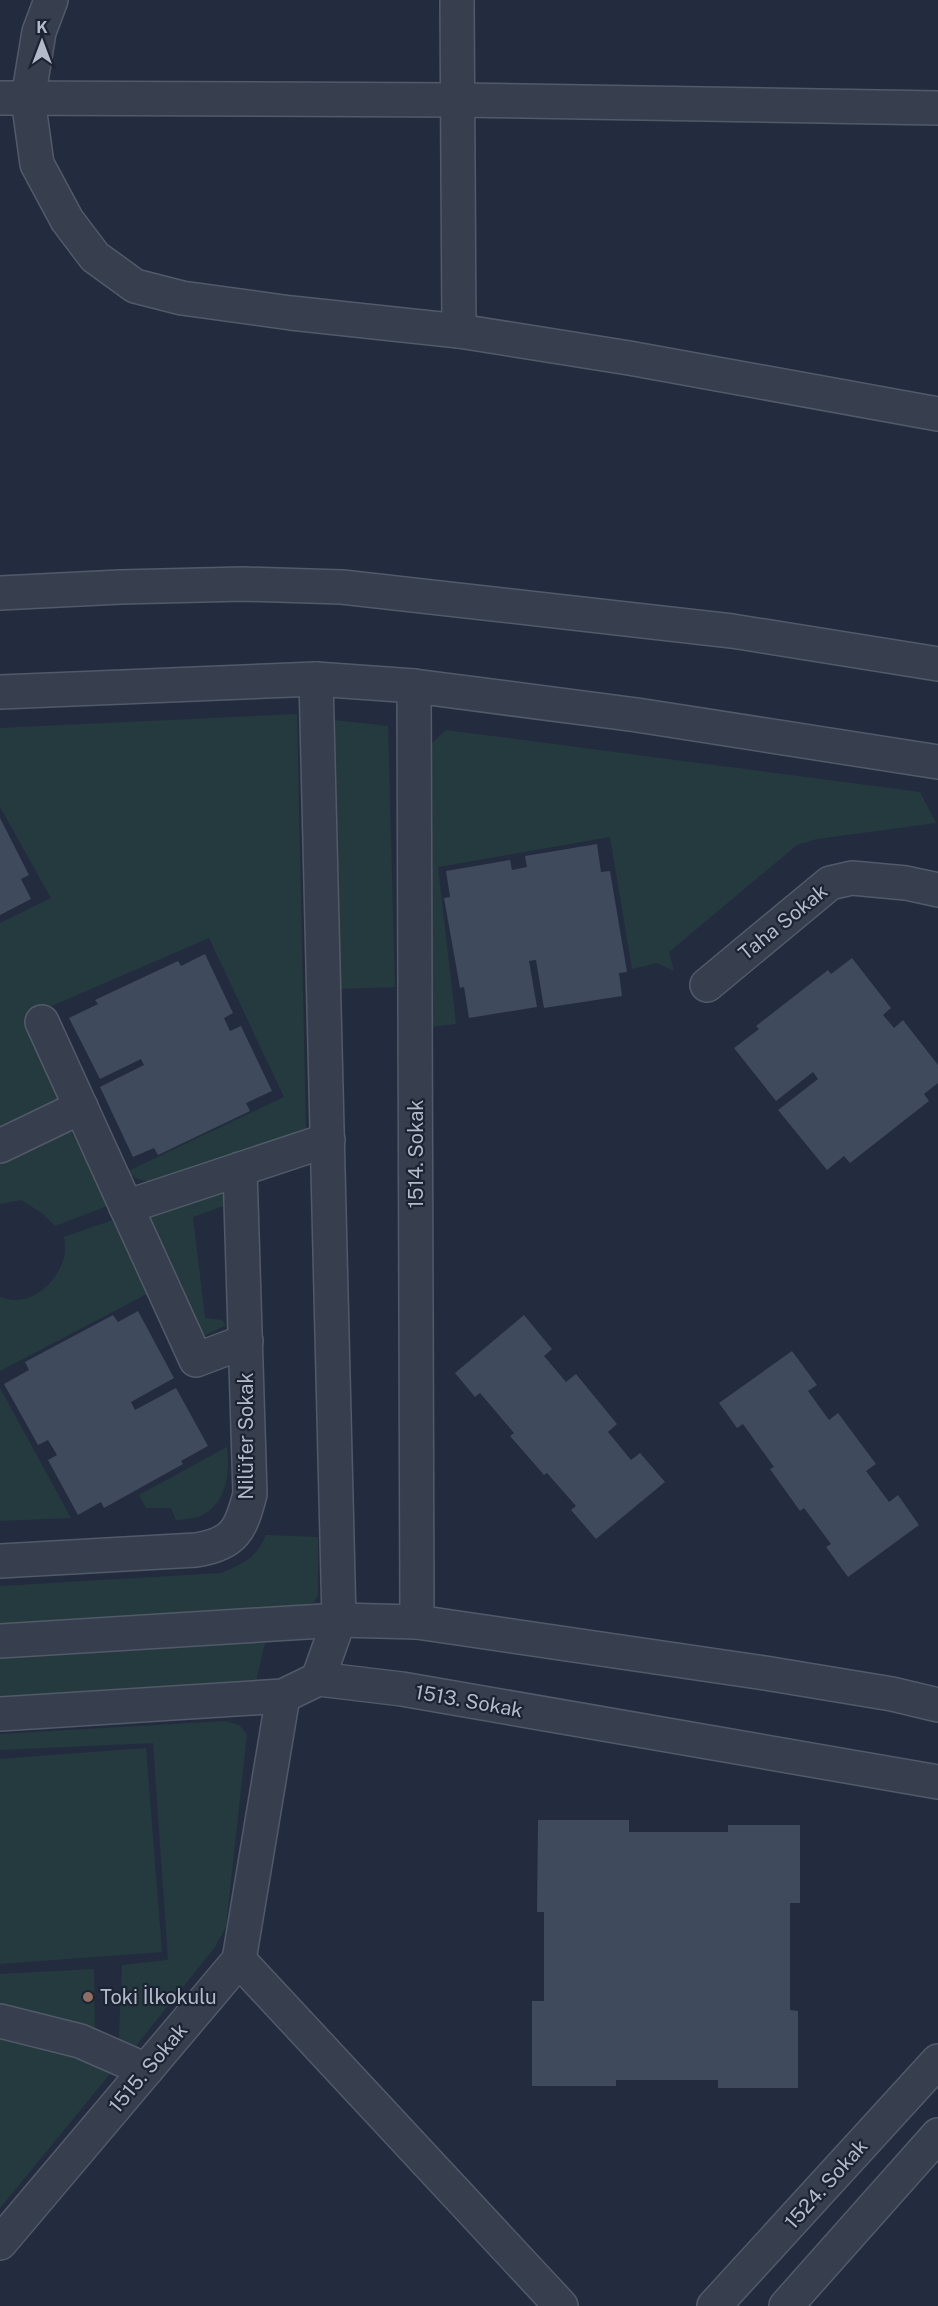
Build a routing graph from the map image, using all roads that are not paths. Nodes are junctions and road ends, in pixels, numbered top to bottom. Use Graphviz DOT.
graph roads {
  1 [pos="51,0"];
  2 [pos="457,0"];
  3 [pos="14,99"];
  4 [pos="458,100"];
  5 [pos="938,108"];
  6 [pos="459,331"];
  7 [pos="938,414"];
  8 [pos="0,593"];
  9 [pos="938,663"];
  10 [pos="316,679"];
  11 [pos="414,686"];
  12 [pos="0,692"];
  13 [pos="938,762"];
  14 [pos="938,890"];
  15 [pos="707,985"];
  16 [pos="42,1022"];
  17 [pos="81,1107"];
  18 [pos="328,1140"];
  19 [pos="0,1146"];
  20 [pos="240,1169"];
  21 [pos="126,1207"];
  22 [pos="246,1341"];
  23 [pos="0,1561"];
  24 [pos="339,1620"];
  25 [pos="417,1622"];
  26 [pos="0,1641"];
  27 [pos="318,1679"];
  28 [pos="283,1696"];
  29 [pos="938,1705"];
  30 [pos="0,1714"];
  31 [pos="938,1782"];
  32 [pos="239,1960"];
  33 [pos="0,2021"];
  34 [pos="938,2061"];
  35 [pos="146,2070"];
  36 [pos="938,2135"];
  37 [pos="0,2243"];
  38 [pos="561,2306"];
  39 [pos="714,2306"];
  40 [pos="786,2306"];
  1 -- 3 [label="street"];
  2 -- 4 [label="street"];
  3 -- 4 [label="street"];
  3 -- 6 [label="street"];
  4 -- 5 [label="street"];
  4 -- 6 [label="street"];
  6 -- 7 [label="street"];
  8 -- 9 [label="street"];
  10 -- 11 [label="street"];
  10 -- 12 [label="street"];
  10 -- 18 [label="street"];
  11 -- 13 [label="street"];
  11 -- 25 [label="street, 1514. Sokak"];
  14 -- 15 [label="street, Taha Sokak"];
  16 -- 17 [label="street"];
  17 -- 19 [label="street"];
  17 -- 21 [label="street"];
  18 -- 20 [label="street"];
  18 -- 24 [label="street"];
  20 -- 21 [label="street"];
  20 -- 22 [label="street, Nilüfer Sokak"];
  21 -- 22 [label="street"];
  22 -- 23 [label="street, Nilüfer Sokak"];
  24 -- 25 [label="street"];
  24 -- 26 [label="street"];
  24 -- 27 [label="street"];
  25 -- 29 [label="street"];
  27 -- 28 [label="street"];
  27 -- 31 [label="street, 1513. Sokak"];
  28 -- 30 [label="street"];
  28 -- 32 [label="street"];
  32 -- 35 [label="street, 1515. Sokak"];
  32 -- 38 [label="street"];
  33 -- 35 [label="street"];
  34 -- 39 [label="street, 1524. Sokak"];
  35 -- 37 [label="street, 1515. Sokak"];
  36 -- 40 [label="street"];
}
